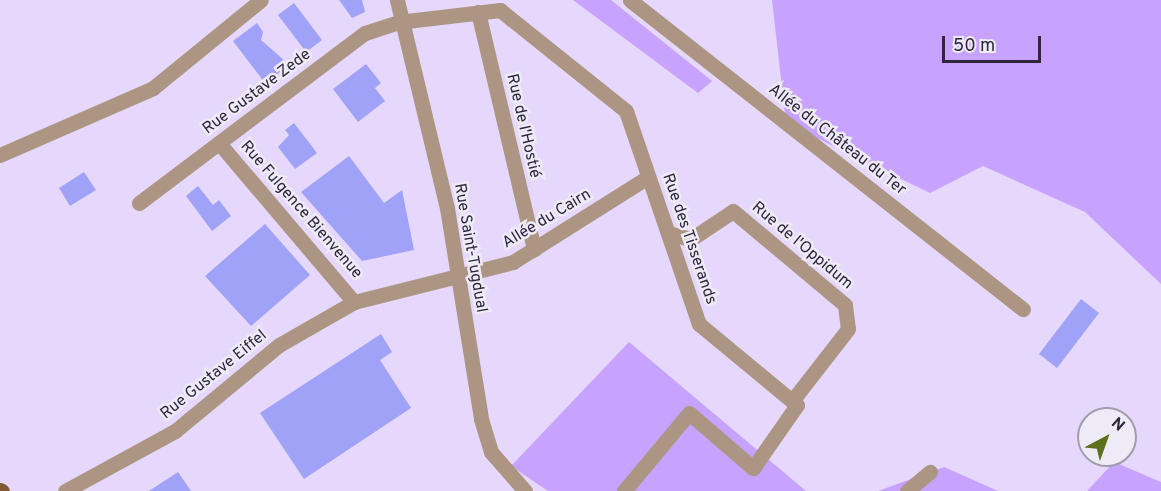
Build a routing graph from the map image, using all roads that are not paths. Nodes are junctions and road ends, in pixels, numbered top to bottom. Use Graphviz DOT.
graph roads {
  1 [pos="261,0"];
  2 [pos="397,0"];
  3 [pos="630,0"];
  4 [pos="478,12"];
  5 [pos="402,21"];
  6 [pos="219,143"];
  7 [pos="0,155"];
  8 [pos="648,177"];
  9 [pos="139,203"];
  10 [pos="668,233"];
  11 [pos="534,249"];
  12 [pos="458,277"];
  13 [pos="354,302"];
  14 [pos="1023,309"];
  15 [pos="792,401"];
  16 [pos="930,472"];
  17 [pos="65,491"];
  18 [pos="525,491"];
  19 [pos="624,491"];
  20 [pos="907,491"];
  1 -- 7 [label="street"];
  2 -- 5 [label="street, Rue Saint-Tugdual"];
  3 -- 14 [label="street, Allée du Château du Ter"];
  4 -- 5 [label="street, Rue des Tisserands"];
  4 -- 8 [label="street, Rue des Tisserands"];
  4 -- 11 [label="street, Rue de l'Hostié"];
  5 -- 6 [label="street, Rue Gustave Zede"];
  5 -- 12 [label="street, Rue Saint-Tugdual"];
  6 -- 9 [label="street, Rue Gustave Zede"];
  6 -- 13 [label="street, Rue Fulgence Bienvenue"];
  8 -- 10 [label="street, Rue des Tisserands"];
  8 -- 11 [label="street, Allée du Cairn"];
  10 -- 15 [label="street, Rue des Tisserands"];
  10 -- 15 [label="street, Rue de l'Oppidum"];
  11 -- 12 [label="street, Allée du Cairn"];
  12 -- 13 [label="street, Rue Gustave Eiffel"];
  12 -- 18 [label="street, Rue Saint-Tugdual"];
  13 -- 17 [label="street, Rue Gustave Eiffel"];
  15 -- 19 [label="street"];
  16 -- 20 [label="street"];
}
